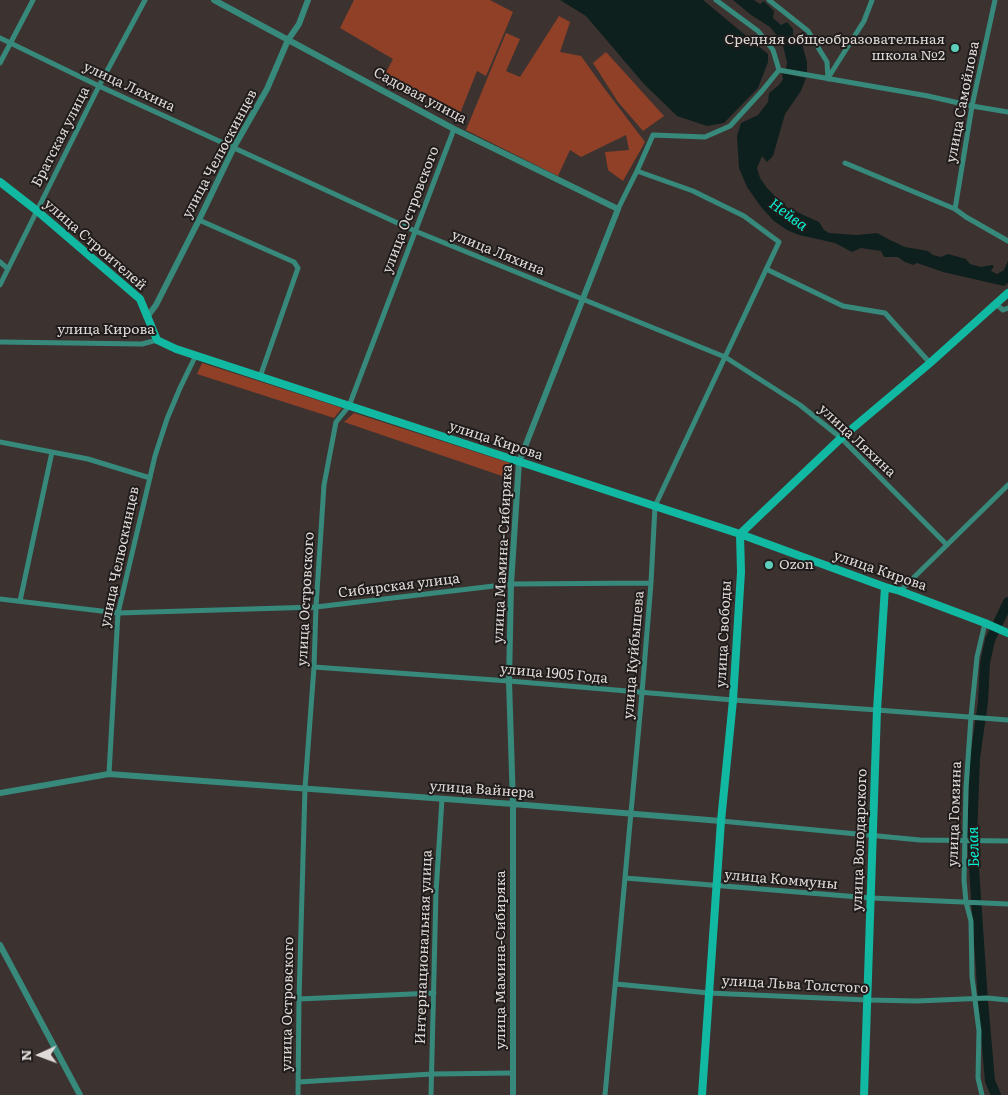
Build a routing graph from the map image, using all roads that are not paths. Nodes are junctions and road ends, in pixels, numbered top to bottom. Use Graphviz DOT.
graph roads {
  1 [pos="33,0"];
  2 [pos="144,0"];
  3 [pos="214,0"];
  4 [pos="308,0"];
  5 [pos="716,0"];
  6 [pos="769,0"];
  7 [pos="872,0"];
  8 [pos="995,0"];
  9 [pos="0,38"];
  10 [pos="288,40"];
  11 [pos="10,43"];
  12 [pos="0,63"];
  13 [pos="779,70"];
  14 [pos="828,79"];
  15 [pos="99,86"];
  16 [pos="972,106"];
  17 [pos="1008,112"];
  18 [pos="454,129"];
  19 [pos="234,147"];
  20 [pos="845,163"];
  21 [pos="637,171"];
  22 [pos="0,182"];
  23 [pos="955,208"];
  24 [pos="618,209"];
  25 [pos="36,210"];
  26 [pos="199,220"];
  27 [pos="415,231"];
  28 [pos="1008,241"];
  29 [pos="0,262"];
  30 [pos="8,269"];
  31 [pos="766,269"];
  32 [pos="0,285"];
  33 [pos="1008,293"];
  34 [pos="583,300"];
  35 [pos="999,301"];
  36 [pos="1008,308"];
  37 [pos="148,317"];
  38 [pos="157,340"];
  39 [pos="0,342"];
  40 [pos="196,355"];
  41 [pos="725,358"];
  42 [pos="930,363"];
  43 [pos="260,377"];
  44 [pos="349,406"];
  45 [pos="841,438"];
  46 [pos="0,442"];
  47 [pos="52,452"];
  48 [pos="519,462"];
  49 [pos="150,478"];
  50 [pos="1008,485"];
  51 [pos="655,506"];
  52 [pos="740,534"];
  53 [pos="947,545"];
  54 [pos="651,583"];
  55 [pos="511,584"];
  56 [pos="885,587"];
  57 [pos="900,591"];
  58 [pos="0,599"];
  59 [pos="20,602"];
  60 [pos="316,607"];
  61 [pos="118,613"];
  62 [pos="985,623"];
  63 [pos="1008,633"];
  64 [pos="314,667"];
  65 [pos="509,681"];
  66 [pos="642,693"];
  67 [pos="733,700"];
  68 [pos="877,710"];
  69 [pos="971,717"];
  70 [pos="1008,720"];
  71 [pos="109,774"];
  72 [pos="305,788"];
  73 [pos="0,793"];
  74 [pos="442,799"];
  75 [pos="513,804"];
  76 [pos="630,814"];
  77 [pos="721,821"];
  78 [pos="873,835"];
  79 [pos="964,840"];
  80 [pos="1008,841"];
  81 [pos="625,878"];
  82 [pos="717,886"];
  83 [pos="871,898"];
  84 [pos="966,902"];
  85 [pos="1008,904"];
  86 [pos="0,945"];
  87 [pos="616,984"];
  88 [pos="434,993"];
  89 [pos="710,993"];
  90 [pos="974,998"];
  91 [pos="299,999"];
  92 [pos="867,1000"];
  93 [pos="1008,1000"];
  94 [pos="513,1073"];
  95 [pos="432,1074"];
  96 [pos="298,1082"];
  97 [pos="80,1095"];
  98 [pos="298,1095"];
  99 [pos="431,1095"];
  100 [pos="513,1095"];
  101 [pos="605,1095"];
  102 [pos="702,1095"];
  103 [pos="864,1095"];
  104 [pos="982,1095"];
  1 -- 11 [label="street"];
  2 -- 15 [label="street, Братская улица"];
  3 -- 10 [label="street, Садовая улица"];
  4 -- 10 [label="street, улица Челюскинцев"];
  5 -- 13 [label="street"];
  6 -- 14 [label="street"];
  7 -- 14 [label="street"];
  8 -- 16 [label="street, улица Самойлова"];
  9 -- 11 [label="street, улица Ляхина"];
  10 -- 18 [label="street, Садовая улица"];
  10 -- 19 [label="street, улица Челюскинцев"];
  11 -- 12 [label="street"];
  11 -- 15 [label="street, улица Ляхина"];
  13 -- 14 [label="street"];
  13 -- 21 [label="street, улица Мамина-Сибиряка"];
  14 -- 16 [label="street"];
  15 -- 19 [label="street, улица Ляхина"];
  15 -- 25 [label="street, Братская улица"];
  16 -- 17 [label="street"];
  16 -- 23 [label="street, улица Самойлова"];
  18 -- 24 [label="street, Садовая улица"];
  18 -- 27 [label="street, улица Островского"];
  19 -- 26 [label="street, улица Челюскинцев"];
  19 -- 27 [label="street, улица Ляхина"];
  20 -- 23 [label="street"];
  21 -- 24 [label="street, улица Мамина-Сибиряка"];
  21 -- 31 [label="street, улица Куйбышева"];
  22 -- 25 [label="main road, улица Строителей"];
  23 -- 28 [label="street"];
  24 -- 34 [label="street, улица Мамина-Сибиряка"];
  25 -- 30 [label="street, Братская улица"];
  25 -- 37 [label="main road, улица Строителей"];
  26 -- 37 [label="street, улица Челюскинцев"];
  26 -- 43 [label="street"];
  27 -- 34 [label="street, улица Ляхина"];
  27 -- 44 [label="street, улица Островского"];
  29 -- 30 [label="street"];
  30 -- 32 [label="street, Братская улица"];
  31 -- 41 [label="street, улица Куйбышева"];
  31 -- 42 [label="street"];
  33 -- 35 [label="main road"];
  34 -- 41 [label="street, улица Ляхина"];
  34 -- 48 [label="street, улица Мамина-Сибиряка"];
  35 -- 36 [label="street"];
  35 -- 42 [label="main road"];
  37 -- 38 [label="main road, улица Строителей"];
  38 -- 39 [label="street, улица Кирова"];
  38 -- 40 [label="main road, улица Кирова"];
  40 -- 43 [label="main road, улица Кирова"];
  40 -- 49 [label="street, улица Челюскинцев"];
  41 -- 45 [label="street, улица Ляхина"];
  41 -- 51 [label="street, улица Куйбышева"];
  42 -- 45 [label="main road"];
  43 -- 44 [label="main road, улица Кирова"];
  44 -- 48 [label="main road, улица Кирова"];
  44 -- 60 [label="street, улица Островского"];
  45 -- 52 [label="main road"];
  45 -- 53 [label="street, улица Ляхина"];
  46 -- 47 [label="street"];
  47 -- 49 [label="street"];
  47 -- 59 [label="street"];
  48 -- 51 [label="main road, улица Кирова"];
  48 -- 55 [label="street, улица Мамина-Сибиряка"];
  49 -- 61 [label="street, улица Челюскинцев"];
  50 -- 53 [label="street"];
  51 -- 52 [label="main road, улица Кирова"];
  51 -- 54 [label="street, улица Куйбышева"];
  52 -- 56 [label="main road, улица Кирова"];
  52 -- 67 [label="main road, улица Свободы"];
  53 -- 57 [label="street"];
  54 -- 55 [label="street, Сибирская улица"];
  54 -- 66 [label="street, улица Куйбышева"];
  55 -- 60 [label="street, Сибирская улица"];
  55 -- 65 [label="street, улица Мамина-Сибиряка"];
  56 -- 57 [label="main road, улица Кирова"];
  56 -- 68 [label="main road, улица Володарского"];
  57 -- 62 [label="main road, улица Кирова"];
  58 -- 59 [label="street, Сибирская улица"];
  59 -- 61 [label="street, Сибирская улица"];
  60 -- 61 [label="street, Сибирская улица"];
  60 -- 64 [label="street, улица Островского"];
  61 -- 71 [label="street, улица Челюскинцев"];
  62 -- 63 [label="main road, улица Кирова"];
  62 -- 69 [label="street, улица Гомзина"];
  64 -- 65 [label="street, улица 1905 Года"];
  64 -- 72 [label="street, улица Островского"];
  65 -- 66 [label="street, улица 1905 Года"];
  65 -- 75 [label="street, улица Мамина-Сибиряка"];
  66 -- 67 [label="street, улица 1905 Года"];
  66 -- 76 [label="street, улица Куйбышева"];
  67 -- 68 [label="street, улица 1905 Года"];
  67 -- 77 [label="main road, улица Свободы"];
  68 -- 69 [label="street, улица 1905 Года"];
  68 -- 78 [label="main road, улица Володарского"];
  69 -- 70 [label="street, улица 1905 Года"];
  69 -- 79 [label="street, улица Гомзина"];
  71 -- 72 [label="street, улица Вайнера"];
  71 -- 73 [label="street, улица Вайнера"];
  72 -- 74 [label="street, улица Вайнера"];
  72 -- 91 [label="street, улица Островского"];
  74 -- 75 [label="street, улица Вайнера"];
  74 -- 88 [label="street, Интернациональная улица"];
  75 -- 76 [label="street, улица Вайнера"];
  75 -- 94 [label="street, улица Мамина-Сибиряка"];
  76 -- 77 [label="street, улица Вайнера"];
  76 -- 81 [label="street, улица Куйбышева"];
  77 -- 78 [label="street, улица Вайнера"];
  77 -- 82 [label="main road, улица Свободы"];
  78 -- 79 [label="street, улица Вайнера"];
  78 -- 83 [label="main road, улица Володарского"];
  79 -- 80 [label="street, улица Вайнера"];
  79 -- 84 [label="street, улица Гомзина"];
  81 -- 82 [label="street, улица Коммуны"];
  81 -- 87 [label="street, улица Куйбышева"];
  82 -- 83 [label="street, улица Коммуны"];
  82 -- 89 [label="main road, улица Свободы"];
  83 -- 84 [label="street, улица Коммуны"];
  83 -- 92 [label="main road, улица Володарского"];
  84 -- 85 [label="street, улица Коммуны"];
  84 -- 90 [label="street, улица Гомзина"];
  86 -- 97 [label="street"];
  87 -- 89 [label="street, улица Льва Толстого"];
  87 -- 101 [label="street, улица Куйбышева"];
  88 -- 91 [label="street"];
  88 -- 95 [label="street, Интернациональная улица"];
  89 -- 92 [label="street, улица Льва Толстого"];
  89 -- 102 [label="main road, улица Свободы"];
  90 -- 92 [label="street, улица Льва Толстого"];
  90 -- 93 [label="street, улица Льва Толстого"];
  90 -- 104 [label="street, улица Гомзина"];
  91 -- 96 [label="street, улица Островского"];
  92 -- 103 [label="main road, улица Володарского"];
  94 -- 95 [label="street"];
  94 -- 100 [label="street, улица Мамина-Сибиряка"];
  95 -- 96 [label="street"];
  95 -- 99 [label="street, Интернациональная улица"];
  96 -- 98 [label="street, улица Островского"];
}
